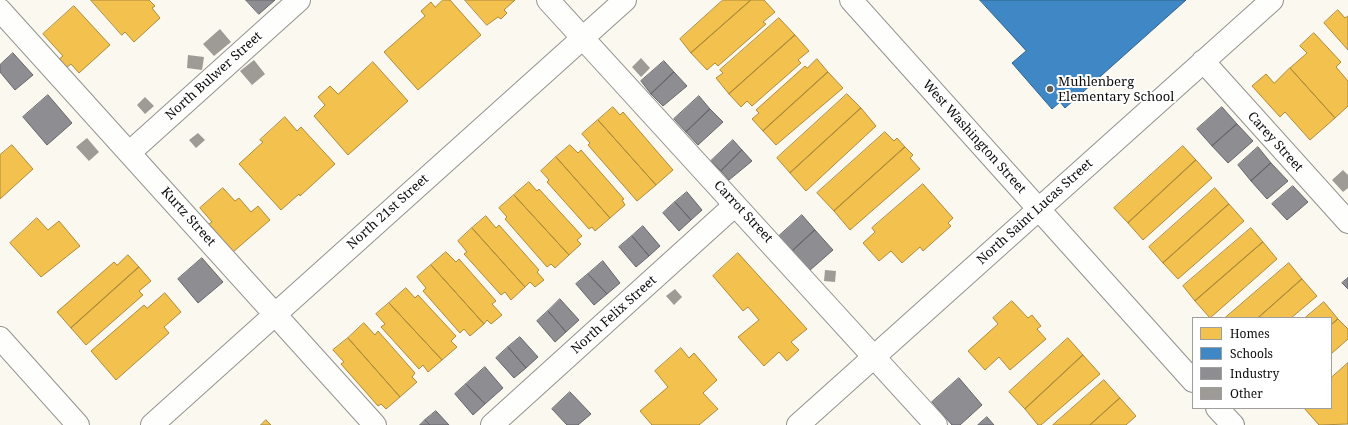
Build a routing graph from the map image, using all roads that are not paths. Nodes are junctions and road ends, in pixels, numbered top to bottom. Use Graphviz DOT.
graph roads {
  1 [pos="299,0"];
  2 [pos="548,0"];
  3 [pos="625,0"];
  4 [pos="851,0"];
  5 [pos="1272,0"];
  6 [pos="0,10"];
  7 [pos="583,38"];
  8 [pos="1203,61"];
  9 [pos="130,153"];
  10 [pos="736,205"];
  11 [pos="1038,209"];
  12 [pos="1346,216"];
  13 [pos="275,314"];
  14 [pos="0,338"];
  15 [pos="874,356"];
  16 [pos="1192,380"];
  17 [pos="1218,409"];
  18 [pos="78,425"];
  19 [pos="152,425"];
  20 [pos="375,425"];
  21 [pos="492,425"];
  22 [pos="798,425"];
  23 [pos="936,425"];
  24 [pos="1233,425"];
  1 -- 9 [label="street, North Bulwer Street"];
  2 -- 7 [label="street, Carrot Street"];
  3 -- 7 [label="street, North 21st Street"];
  4 -- 11 [label="street, West Washington Street"];
  5 -- 8 [label="street, North Saint Lucas Street"];
  6 -- 9 [label="street, Kurtz Street"];
  7 -- 10 [label="street, Carrot Street"];
  7 -- 13 [label="street, North 21st Street"];
  8 -- 11 [label="street, North Saint Lucas Street"];
  8 -- 12 [label="street, Carey Street"];
  9 -- 13 [label="street, Kurtz Street"];
  10 -- 15 [label="street, Carrot Street"];
  10 -- 21 [label="street, North Felix Street"];
  11 -- 15 [label="street, North Saint Lucas Street"];
  11 -- 16 [label="street, West Washington Street"];
  13 -- 19 [label="street, North 21st Street"];
  13 -- 20 [label="street, Kurtz Street"];
  14 -- 18 [label="street"];
  15 -- 22 [label="street, North Saint Lucas Street"];
  15 -- 23 [label="street, Carrot Street"];
  17 -- 24 [label="street"];
}
